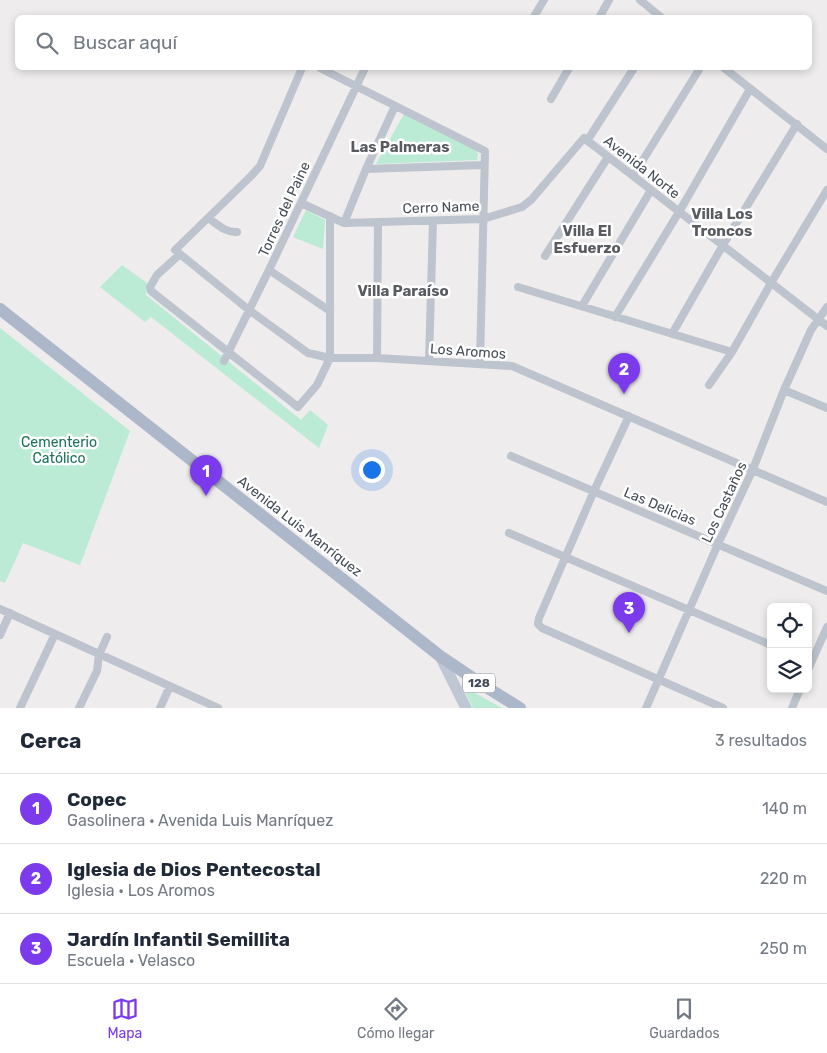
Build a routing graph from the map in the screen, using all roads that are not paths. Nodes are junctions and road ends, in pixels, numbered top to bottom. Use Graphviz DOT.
graph roads {
  1 [pos="544,0"];
  2 [pos="609,0"];
  3 [pos="640,0"];
  4 [pos="535,15"];
  5 [pos="601,15"];
  6 [pos="658,15"];
  7 [pos="301,70"];
  8 [pos="324,70"];
  9 [pos="364,70"];
  10 [pos="568,70"];
  11 [pos="633,70"];
  12 [pos="699,70"];
  13 [pos="726,70"];
  14 [pos="356,86"];
  15 [pos="750,89"];
  16 [pos="551,99"];
  17 [pos="395,106"];
  18 [pos="797,124"];
  19 [pos="586,140"];
  20 [pos="827,149"];
  21 [pos="608,157"];
  22 [pos="484,165"];
  23 [pos="366,169"];
  24 [pos="633,176"];
  25 [pos="651,190"];
  26 [pos="827,190"];
  27 [pos="301,203"];
  28 [pos="680,212"];
  29 [pos="330,216"];
  30 [pos="208,218"];
  31 [pos="483,219"];
  32 [pos="433,220"];
  33 [pos="378,222"];
  34 [pos="344,223"];
  35 [pos="237,232"];
  36 [pos="723,245"];
  37 [pos="178,252"];
  38 [pos="545,256"];
  39 [pos="269,270"];
  40 [pos="771,282"];
  41 [pos="518,287"];
  42 [pos="582,306"];
  43 [pos="827,307"];
  44 [pos="0,310"];
  45 [pos="250,310"];
  46 [pos="330,311"];
  47 [pos="615,316"];
  48 [pos="818,319"];
  49 [pos="827,326"];
  50 [pos="672,334"];
  51 [pos="227,352"];
  52 [pos="732,352"];
  53 [pos="330,358"];
  54 [pos="377,358"];
  55 [pos="224,361"];
  56 [pos="429,361"];
  57 [pos="480,364"];
  58 [pos="709,386"];
  59 [pos="784,390"];
  60 [pos="827,408"];
  61 [pos="629,416"];
  62 [pos="511,456"];
  63 [pos="753,469"];
  64 [pos="594,491"];
  65 [pos="827,502"];
  66 [pos="509,533"];
  67 [pos="718,544"];
  68 [pos="565,557"];
  69 [pos="827,591"];
  70 [pos="0,609"];
  71 [pos="689,610"];
  72 [pos="10,613"];
  73 [pos="827,627"];
  74 [pos="55,634"];
  75 [pos="0,635"];
  76 [pos="107,637"];
  77 [pos="767,642"];
  78 [pos="99,655"];
  79 [pos="440,656"];
  80 [pos="812,657"];
  81 [pos="658,679"];
  82 [pos="170,686"];
  83 [pos="798,693"];
  84 [pos="215,707"];
  85 [pos="20,708"];
  86 [pos="79,708"];
  87 [pos="160,708"];
  88 [pos="466,708"];
  89 [pos="520,708"];
  90 [pos="646,708"];
  91 [pos="723,708"];
  92 [pos="792,708"];
  1 -- 4 [label="street"];
  2 -- 5 [label="street"];
  3 -- 6 [label="street"];
  7 -- 30 [label="street"];
  8 -- 14 [label="street"];
  9 -- 14 [label="street, Torres del Paine"];
  10 -- 16 [label="street"];
  11 -- 19 [label="street, Cerro Name"];
  12 -- 24 [label="street"];
  13 -- 15 [label="street"];
  14 -- 17 [label="street"];
  14 -- 27 [label="street, Torres del Paine"];
  15 -- 18 [label="street"];
  15 -- 28 [label="street"];
  17 -- 22 [label="street"];
  17 -- 23 [label="street"];
  18 -- 20 [label="street"];
  18 -- 36 [label="street"];
  19 -- 21 [label="street, Avenida Norte"];
  19 -- 31 [label="street, Cerro Name"];
  21 -- 24 [label="street, Avenida Norte"];
  21 -- 38 [label="street"];
  22 -- 23 [label="street"];
  22 -- 31 [label="street"];
  23 -- 34 [label="street"];
  24 -- 25 [label="street, Avenida Norte"];
  25 -- 28 [label="street, Avenida Norte"];
  25 -- 42 [label="street"];
  26 -- 40 [label="street"];
  27 -- 29 [label="street, Cerro Name"];
  27 -- 39 [label="street, Torres del Paine"];
  28 -- 36 [label="street, Avenida Norte"];
  28 -- 47 [label="street"];
  29 -- 34 [label="street, Cerro Name"];
  29 -- 46 [label="street"];
  30 -- 35 [label="street"];
  30 -- 37 [label="street"];
  31 -- 32 [label="street, Cerro Name"];
  31 -- 57 [label="street"];
  32 -- 33 [label="street, Cerro Name"];
  32 -- 56 [label="street"];
  33 -- 34 [label="street, Cerro Name"];
  33 -- 54 [label="street"];
  36 -- 40 [label="street, Avenida Norte"];
  36 -- 50 [label="street"];
  37 -- 45 [label="street, Los Aromos"];
  37 -- 51 [label="street"];
  39 -- 45 [label="street, Torres del Paine"];
  39 -- 46 [label="street"];
  40 -- 48 [label="street, Avenida Norte"];
  40 -- 52 [label="street"];
  41 -- 42 [label="street"];
  42 -- 47 [label="street"];
  43 -- 48 [label="street, Los Castaños"];
  44 -- 79 [label="main road, Avenida Luis Manríquez"];
  45 -- 51 [label="street, Torres del Paine"];
  45 -- 53 [label="street, Los Aromos"];
  46 -- 53 [label="street"];
  47 -- 50 [label="street"];
  48 -- 49 [label="street, Avenida Norte"];
  48 -- 59 [label="street, Los Castaños"];
  50 -- 52 [label="street"];
  51 -- 53 [label="street"];
  51 -- 55 [label="street, Torres del Paine"];
  52 -- 58 [label="street"];
  53 -- 54 [label="street, Los Aromos"];
  54 -- 56 [label="street, Los Aromos"];
  56 -- 57 [label="street, Los Aromos"];
  57 -- 61 [label="street, Los Aromos"];
  59 -- 60 [label="street"];
  59 -- 63 [label="street, Los Castaños"];
  61 -- 63 [label="street, Los Aromos"];
  61 -- 64 [label="street"];
  62 -- 64 [label="street, Las Delicias"];
  63 -- 65 [label="street, Los Aromos"];
  63 -- 67 [label="street, Los Castaños"];
  64 -- 67 [label="street, Las Delicias"];
  64 -- 68 [label="street"];
  66 -- 68 [label="street"];
  67 -- 69 [label="street, Las Delicias"];
  67 -- 71 [label="street, Los Castaños"];
  68 -- 71 [label="street"];
  68 -- 81 [label="street"];
  70 -- 72 [label="street"];
  71 -- 77 [label="street"];
  71 -- 81 [label="street, Los Castaños"];
  72 -- 74 [label="street"];
  72 -- 75 [label="street"];
  73 -- 80 [label="street"];
  74 -- 78 [label="street"];
  74 -- 85 [label="street"];
  76 -- 78 [label="street"];
  78 -- 82 [label="street"];
  78 -- 86 [label="street"];
  79 -- 88 [label="main road"];
  79 -- 89 [label="main road, 128"];
  81 -- 90 [label="street, Los Castaños"];
  81 -- 91 [label="street"];
  82 -- 84 [label="street"];
  82 -- 87 [label="street"];
  83 -- 92 [label="street"];
}
